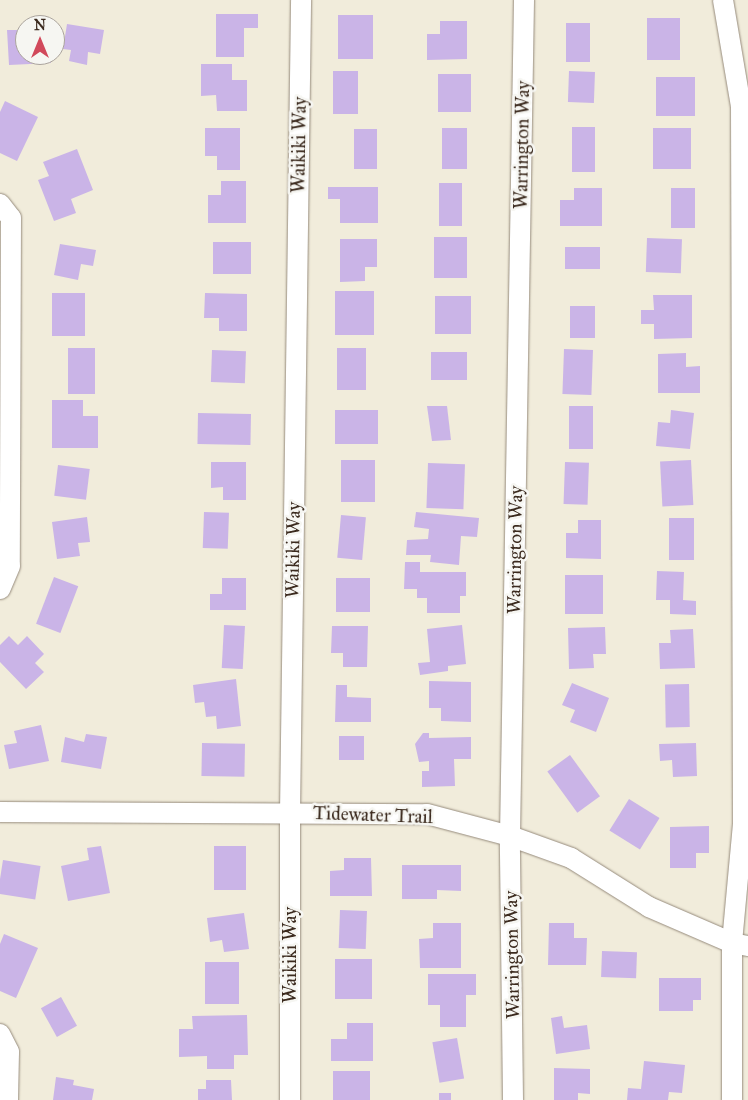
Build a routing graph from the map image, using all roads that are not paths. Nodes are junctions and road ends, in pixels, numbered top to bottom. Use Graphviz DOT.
graph roads {
  1 [pos="301,0"];
  2 [pos="524,0"];
  3 [pos="723,0"];
  4 [pos="0,204"];
  5 [pos="5,399"];
  6 [pos="0,589"];
  7 [pos="0,812"];
  8 [pos="290,813"];
  9 [pos="510,836"];
  10 [pos="740,945"];
  11 [pos="0,1034"];
  12 [pos="8,1100"];
  13 [pos="290,1100"];
  14 [pos="513,1100"];
  15 [pos="732,1100"];
  1 -- 8 [label="street, Waikiki Way"];
  2 -- 9 [label="street, Warrington Way"];
  3 -- 10 [label="street"];
  4 -- 5 [label="street"];
  5 -- 6 [label="street"];
  7 -- 8 [label="street, Tidewater Trail"];
  8 -- 9 [label="street, Tidewater Trail"];
  8 -- 13 [label="street, Waikiki Way"];
  9 -- 10 [label="street, Tidewater Trail"];
  9 -- 14 [label="street, Warrington Way"];
  10 -- 15 [label="street"];
  11 -- 12 [label="street"];
}
